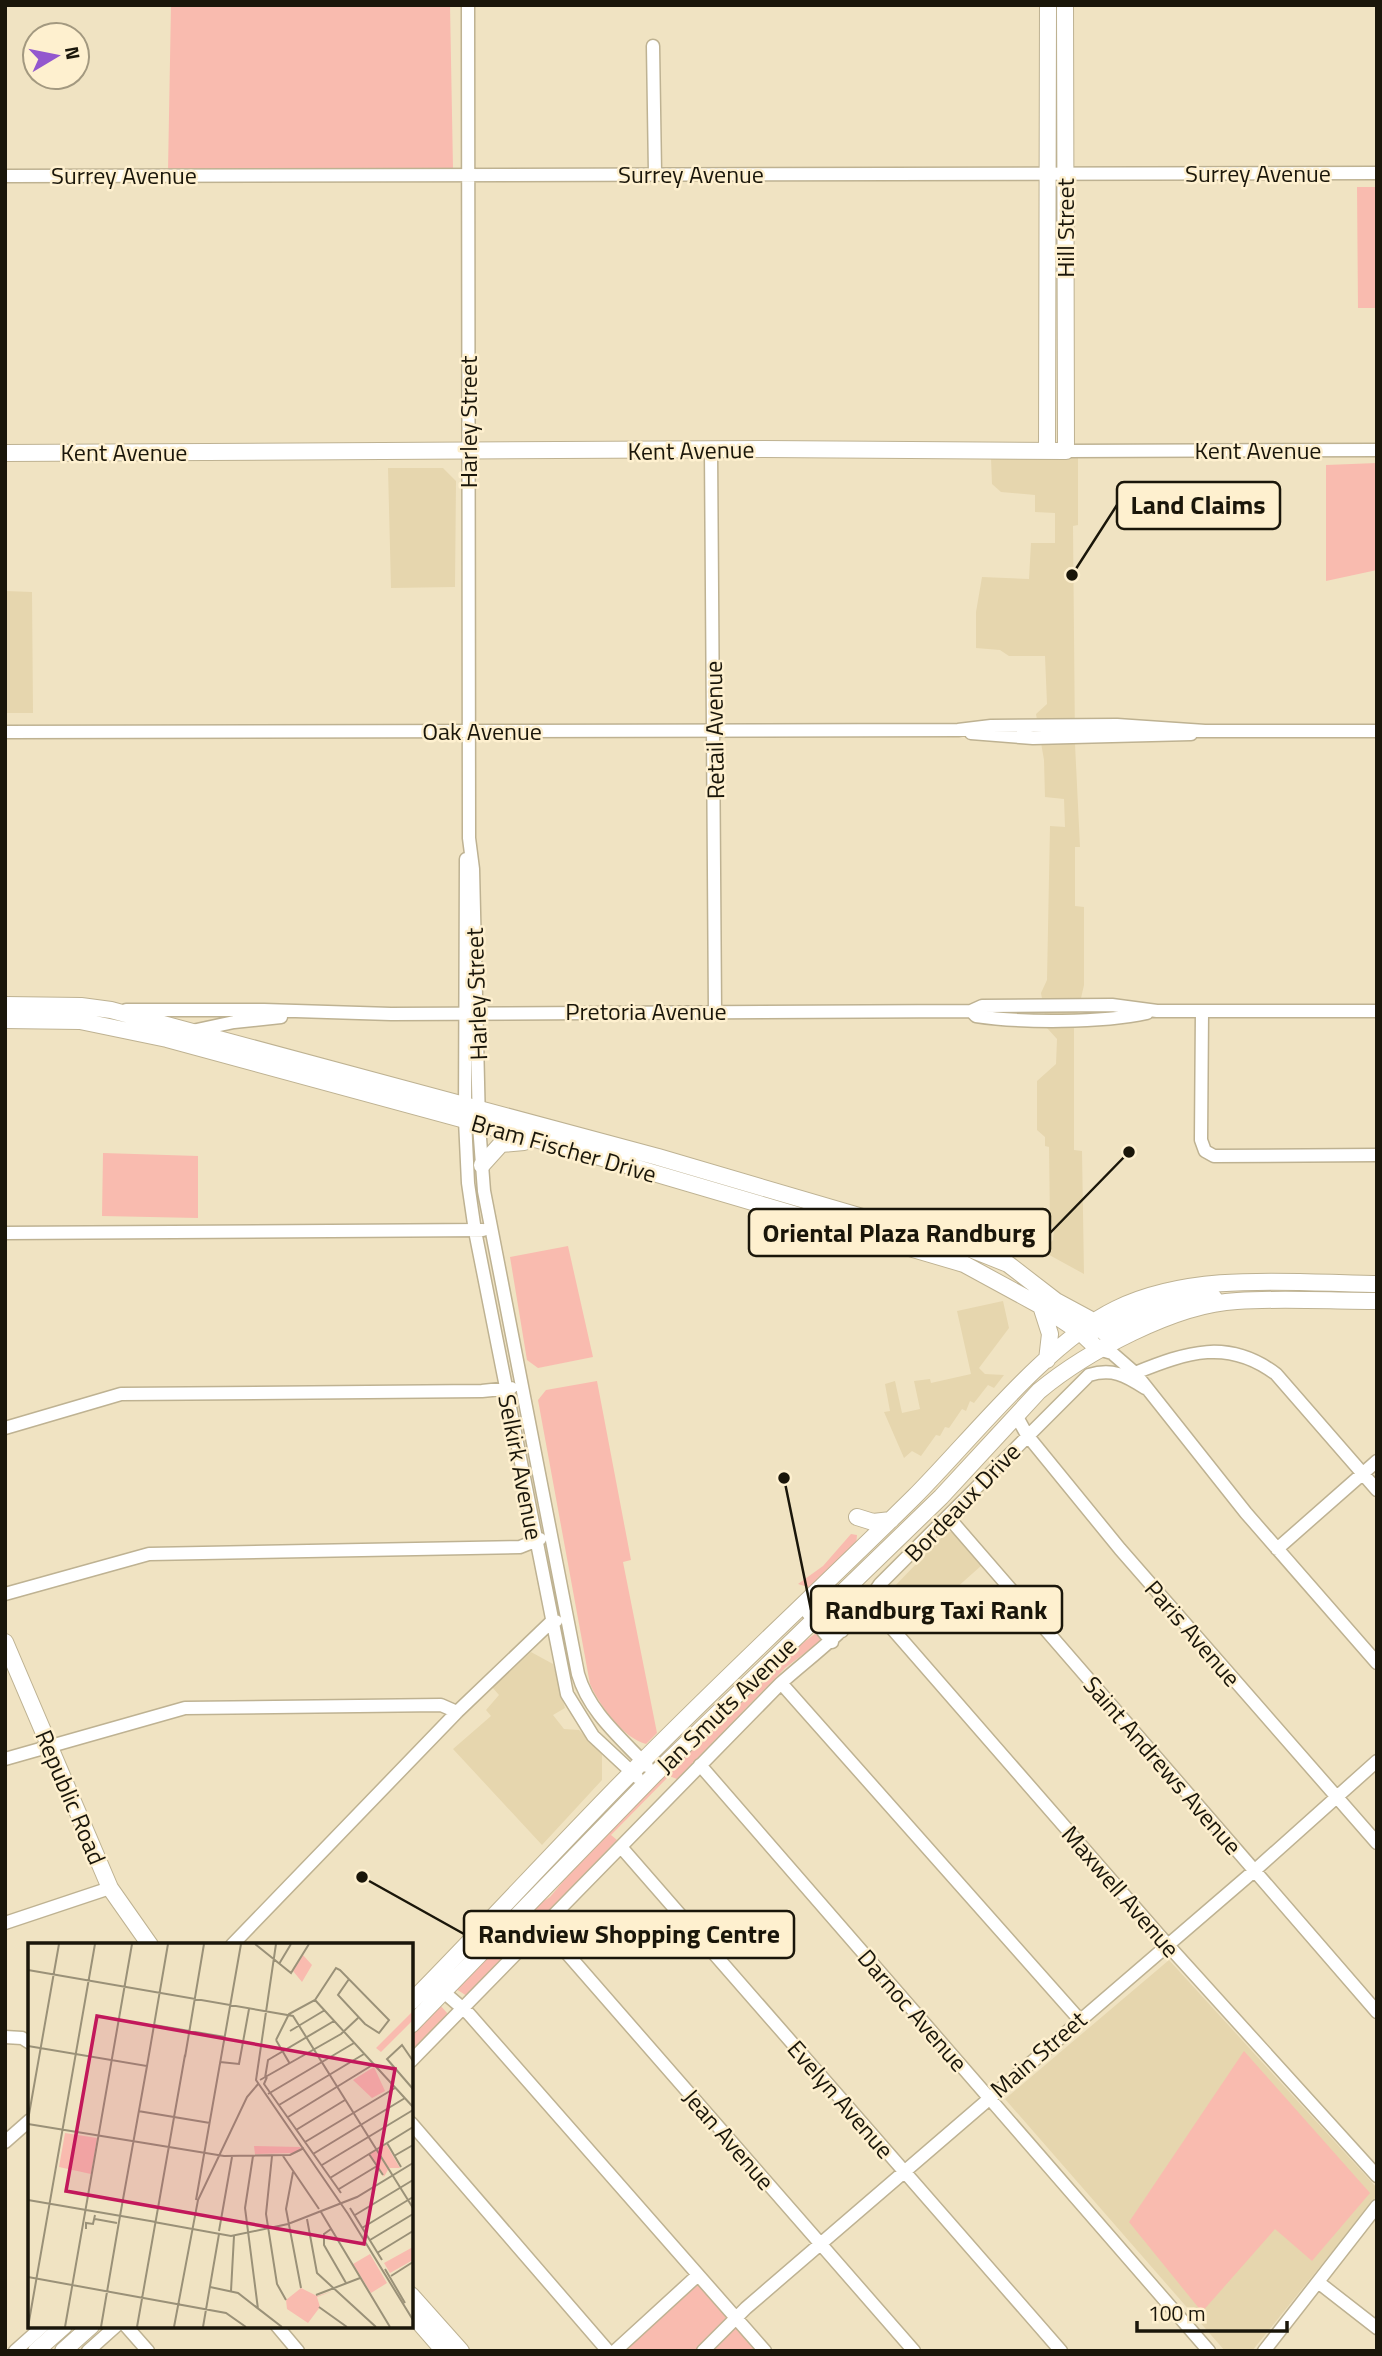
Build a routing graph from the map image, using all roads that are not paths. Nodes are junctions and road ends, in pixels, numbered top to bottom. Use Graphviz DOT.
graph roads {
  1 [pos="468,5"];
  2 [pos="1048,5"];
  3 [pos="1065,5"];
  4 [pos="653,46"];
  5 [pos="655,173"];
  6 [pos="1047,173"];
  7 [pos="1065,173"];
  8 [pos="1377,173"];
  9 [pos="468,174"];
  10 [pos="5,176"];
  11 [pos="711,450"];
  12 [pos="1377,450"];
  13 [pos="469,451"];
  14 [pos="1047,451"];
  15 [pos="1066,451"];
  16 [pos="5,453"];
  17 [pos="468,731"];
  18 [pos="1377,731"];
  19 [pos="5,732"];
  20 [pos="715,732"];
  21 [pos="469,838"];
  22 [pos="476,980"];
  23 [pos="5,1005"];
  24 [pos="111,1010"];
  25 [pos="715,1011"];
  26 [pos="1202,1011"];
  27 [pos="1377,1011"];
  28 [pos="470,1012"];
  29 [pos="500,1012"];
  30 [pos="320,1013"];
  31 [pos="5,1020"];
  32 [pos="189,1032"];
  33 [pos="167,1039"];
  34 [pos="472,1115"];
  35 [pos="540,1142"];
  36 [pos="1377,1156"];
  37 [pos="482,1165"];
  38 [pos="491,1229"];
  39 [pos="475,1231"];
  40 [pos="5,1233"];
  41 [pos="1008,1264"];
  42 [pos="1377,1284"];
  43 [pos="1234,1301"];
  44 [pos="1377,1301"];
  45 [pos="1041,1306"];
  46 [pos="1114,1310"];
  47 [pos="1098,1325"];
  48 [pos="1080,1332"];
  49 [pos="1106,1346"];
  50 [pos="1047,1360"];
  51 [pos="1135,1373"];
  52 [pos="521,1386"];
  53 [pos="1145,1388"];
  54 [pos="506,1389"];
  55 [pos="1017,1417"];
  56 [pos="5,1428"];
  57 [pos="1027,1435"];
  58 [pos="1377,1461"];
  59 [pos="1363,1474"];
  60 [pos="1377,1490"];
  61 [pos="857,1517"];
  62 [pos="949,1518"];
  63 [pos="891,1520"];
  64 [pos="551,1535"];
  65 [pos="535,1541"];
  66 [pos="1277,1549"];
  67 [pos="5,1594"];
  68 [pos="806,1601"];
  69 [pos="869,1602"];
  70 [pos="819,1616"];
  71 [pos="566,1618"];
  72 [pos="550,1623"];
  73 [pos="842,1631"];
  74 [pos="5,1642"];
  75 [pos="832,1642"];
  76 [pos="1377,1663"];
  77 [pos="781,1683"];
  78 [pos="457,1712"];
  79 [pos="48,1745"];
  80 [pos="5,1759"];
  81 [pos="1377,1761"];
  82 [pos="700,1765"];
  83 [pos="637,1767"];
  84 [pos="650,1779"];
  85 [pos="1336,1797"];
  86 [pos="1377,1843"];
  87 [pos="621,1847"];
  88 [pos="1254,1871"];
  89 [pos="110,1888"];
  90 [pos="5,1923"];
  91 [pos="544,1927"];
  92 [pos="149,1943"];
  93 [pos="234,1943"];
  94 [pos="1166,1943"];
  95 [pos="438,1987"];
  96 [pos="413,2001"];
  97 [pos="463,2009"];
  98 [pos="1377,2012"];
  99 [pos="1079,2019"];
  100 [pos="413,2022"];
  101 [pos="5,2036"];
  102 [pos="28,2042"];
  103 [pos="413,2059"];
  104 [pos="988,2097"];
  105 [pos="28,2122"];
  106 [pos="413,2125"];
  107 [pos="5,2142"];
  108 [pos="903,2172"];
  109 [pos="1377,2176"];
  110 [pos="1377,2206"];
  111 [pos="820,2244"];
  112 [pos="698,2275"];
  113 [pos="1318,2281"];
  114 [pos="413,2297"];
  115 [pos="413,2315"];
  116 [pos="737,2317"];
  117 [pos="41,2328"];
  118 [pos="62,2328"];
  119 [pos="89,2328"];
  120 [pos="114,2328"];
  121 [pos="128,2328"];
  122 [pos="279,2328"];
  123 [pos="1377,2328"];
  124 [pos="15,2351"];
  125 [pos="36,2351"];
  126 [pos="63,2351"];
  127 [pos="88,2351"];
  128 [pos="148,2351"];
  129 [pos="298,2351"];
  130 [pos="444,2351"];
  131 [pos="461,2351"];
  132 [pos="608,2351"];
  133 [pos="615,2351"];
  134 [pos="703,2351"];
  135 [pos="765,2351"];
  136 [pos="914,2351"];
  137 [pos="1061,2351"];
  138 [pos="1209,2351"];
  139 [pos="1264,2351"];
  1 -- 9 [label="street, Harley Street"];
  2 -- 6 [label="main road, Hill Street"];
  3 -- 7 [label="main road, Hill Street"];
  4 -- 5 [label="street"];
  5 -- 6 [label="street, Surrey Avenue"];
  5 -- 9 [label="street, Surrey Avenue"];
  6 -- 7 [label="street, Surrey Avenue"];
  6 -- 14 [label="main road, Hill Street"];
  7 -- 8 [label="street, Surrey Avenue"];
  7 -- 15 [label="main road, Hill Street"];
  9 -- 10 [label="street, Surrey Avenue"];
  9 -- 13 [label="street, Harley Street"];
  11 -- 13 [label="main road, Kent Avenue"];
  11 -- 14 [label="main road, Kent Avenue"];
  11 -- 20 [label="street, Retail Avenue"];
  12 -- 15 [label="street, Kent Avenue"];
  13 -- 16 [label="main road, Kent Avenue"];
  13 -- 17 [label="street, Harley Street"];
  14 -- 15 [label="main road, Kent Avenue"];
  17 -- 19 [label="street, Oak Avenue"];
  17 -- 20 [label="street, Oak Avenue"];
  17 -- 21 [label="street, Harley Street"];
  18 -- 20 [label="street, Oak Avenue"];
  20 -- 25 [label="street, Retail Avenue"];
  21 -- 22 [label="street, Harley Street"];
  21 -- 28 [label="street, Harley Street"];
  22 -- 28 [label="street, Harley Street"];
  22 -- 29 [label="street"];
  23 -- 24 [label="main road, Bram Fischer Drive"];
  24 -- 30 [label="street, Pretoria Avenue"];
  24 -- 32 [label="main road, Bram Fischer Drive"];
  25 -- 26 [label="street, Pretoria Avenue"];
  25 -- 29 [label="street, Pretoria Avenue"];
  26 -- 27 [label="street, Pretoria Avenue"];
  26 -- 36 [label="street"];
  28 -- 29 [label="street, Pretoria Avenue"];
  28 -- 30 [label="street, Pretoria Avenue"];
  28 -- 34 [label="street, Harley Street"];
  30 -- 32 [label="street, Pretoria Avenue"];
  31 -- 33 [label="main road, Bram Fischer Drive"];
  32 -- 33 [label="street, Pretoria Avenue"];
  32 -- 34 [label="main road, Bram Fischer Drive"];
  33 -- 34 [label="main road, Bram Fischer Drive"];
  34 -- 35 [label="main road, Bram Fischer Drive"];
  34 -- 37 [label="street, Selkirk Avenue"];
  34 -- 39 [label="street, Selkirk Avenue"];
  34 -- 41 [label="main road, Bram Fischer Drive"];
  35 -- 37 [label="main road"];
  35 -- 45 [label="main road, Bram Fischer Drive"];
  37 -- 38 [label="street, Selkirk Avenue"];
  38 -- 39 [label="street"];
  38 -- 52 [label="street, Selkirk Avenue"];
  39 -- 40 [label="street"];
  39 -- 54 [label="street, Selkirk Avenue"];
  41 -- 46 [label="main road"];
  41 -- 47 [label="main road, Bram Fischer Drive"];
  42 -- 46 [label="main road"];
  43 -- 44 [label="main road"];
  43 -- 47 [label="main road"];
  43 -- 49 [label="main road"];
  45 -- 48 [label="main road, Bram Fischer Drive"];
  45 -- 50 [label="main road"];
  46 -- 47 [label="main road"];
  47 -- 48 [label="main road, Jan Smuts Avenue"];
  47 -- 49 [label="main road, Bram Fischer Drive"];
  48 -- 49 [label="main road, Bram Fischer Drive"];
  48 -- 50 [label="main road, Jan Smuts Avenue"];
  49 -- 51 [label="street"];
  49 -- 55 [label="main road, Jan Smuts Avenue"];
  50 -- 63 [label="main road, Jan Smuts Avenue"];
  51 -- 53 [label="street"];
  51 -- 59 [label="street"];
  52 -- 54 [label="street"];
  52 -- 64 [label="street, Selkirk Avenue"];
  53 -- 57 [label="street, Bordeaux Drive"];
  53 -- 66 [label="street"];
  54 -- 56 [label="street"];
  54 -- 65 [label="street, Selkirk Avenue"];
  55 -- 57 [label="street, Paris Avenue"];
  55 -- 70 [label="main road, Jan Smuts Avenue"];
  57 -- 62 [label="street, Bordeaux Drive"];
  57 -- 85 [label="street, Paris Avenue"];
  58 -- 59 [label="street"];
  59 -- 60 [label="street"];
  59 -- 66 [label="street"];
  61 -- 63 [label="main road"];
  62 -- 69 [label="street, Bordeaux Drive"];
  62 -- 88 [label="street, Saint Andrews Avenue"];
  63 -- 68 [label="main road, Jan Smuts Avenue"];
  64 -- 65 [label="street"];
  64 -- 71 [label="street, Selkirk Avenue"];
  65 -- 67 [label="street"];
  65 -- 72 [label="street, Selkirk Avenue"];
  66 -- 76 [label="street"];
  68 -- 70 [label="street"];
  68 -- 83 [label="main road, Jan Smuts Avenue"];
  69 -- 73 [label="street, Bordeaux Drive"];
  69 -- 94 [label="street, Maxwell Avenue"];
  70 -- 73 [label="street"];
  70 -- 75 [label="street"];
  70 -- 84 [label="main road, Jan Smuts Avenue"];
  71 -- 72 [label="street"];
  71 -- 83 [label="street, Selkirk Avenue"];
  72 -- 78 [label="street"];
  72 -- 83 [label="street, Selkirk Avenue"];
  73 -- 75 [label="street, Bordeaux Drive"];
  74 -- 79 [label="main road, Republic Road"];
  75 -- 77 [label="street, Bordeaux Drive"];
  77 -- 82 [label="street, Bordeaux Drive"];
  77 -- 99 [label="street"];
  78 -- 79 [label="street"];
  78 -- 93 [label="street"];
  79 -- 80 [label="street"];
  79 -- 89 [label="main road, Republic Road"];
  81 -- 85 [label="street, Main Street"];
  82 -- 87 [label="street, Bordeaux Drive"];
  82 -- 104 [label="street, Darnoc Avenue"];
  83 -- 84 [label="street, Selkirk Avenue"];
  83 -- 95 [label="main road, Jan Smuts Avenue"];
  84 -- 95 [label="main road, Jan Smuts Avenue"];
  85 -- 86 [label="street, Paris Avenue"];
  85 -- 88 [label="street, Main Street"];
  87 -- 91 [label="street, Bordeaux Drive"];
  87 -- 108 [label="street, Evelyn Avenue"];
  88 -- 94 [label="street, Main Street"];
  88 -- 98 [label="street, Saint Andrews Avenue"];
  89 -- 90 [label="street"];
  89 -- 92 [label="main road, Republic Road"];
  91 -- 97 [label="street, Bordeaux Drive"];
  91 -- 111 [label="street, Jean Avenue"];
  94 -- 99 [label="street, Main Street"];
  94 -- 109 [label="street, Maxwell Avenue"];
  95 -- 96 [label="main road, Jan Smuts Avenue"];
  95 -- 97 [label="street"];
  95 -- 100 [label="main road, Jan Smuts Avenue"];
  97 -- 103 [label="street, Bordeaux Drive"];
  97 -- 112 [label="street"];
  99 -- 104 [label="street, Main Street"];
  101 -- 102 [label="street"];
  104 -- 108 [label="street, Main Street"];
  104 -- 138 [label="street, Darnoc Avenue"];
  105 -- 107 [label="street"];
  106 -- 132 [label="street"];
  108 -- 111 [label="street, Main Street"];
  108 -- 137 [label="street, Evelyn Avenue"];
  110 -- 113 [label="street"];
  111 -- 116 [label="street, Main Street"];
  111 -- 136 [label="street, Jean Avenue"];
  112 -- 116 [label="street"];
  112 -- 133 [label="street"];
  113 -- 123 [label="street"];
  113 -- 139 [label="street"];
  114 -- 131 [label="main road"];
  115 -- 130 [label="main road"];
  116 -- 134 [label="street, Main Street"];
  116 -- 135 [label="street"];
  117 -- 124 [label="street"];
  118 -- 125 [label="main road"];
  119 -- 126 [label="main road"];
  120 -- 127 [label="street"];
  121 -- 128 [label="street"];
  122 -- 129 [label="street"];
}
